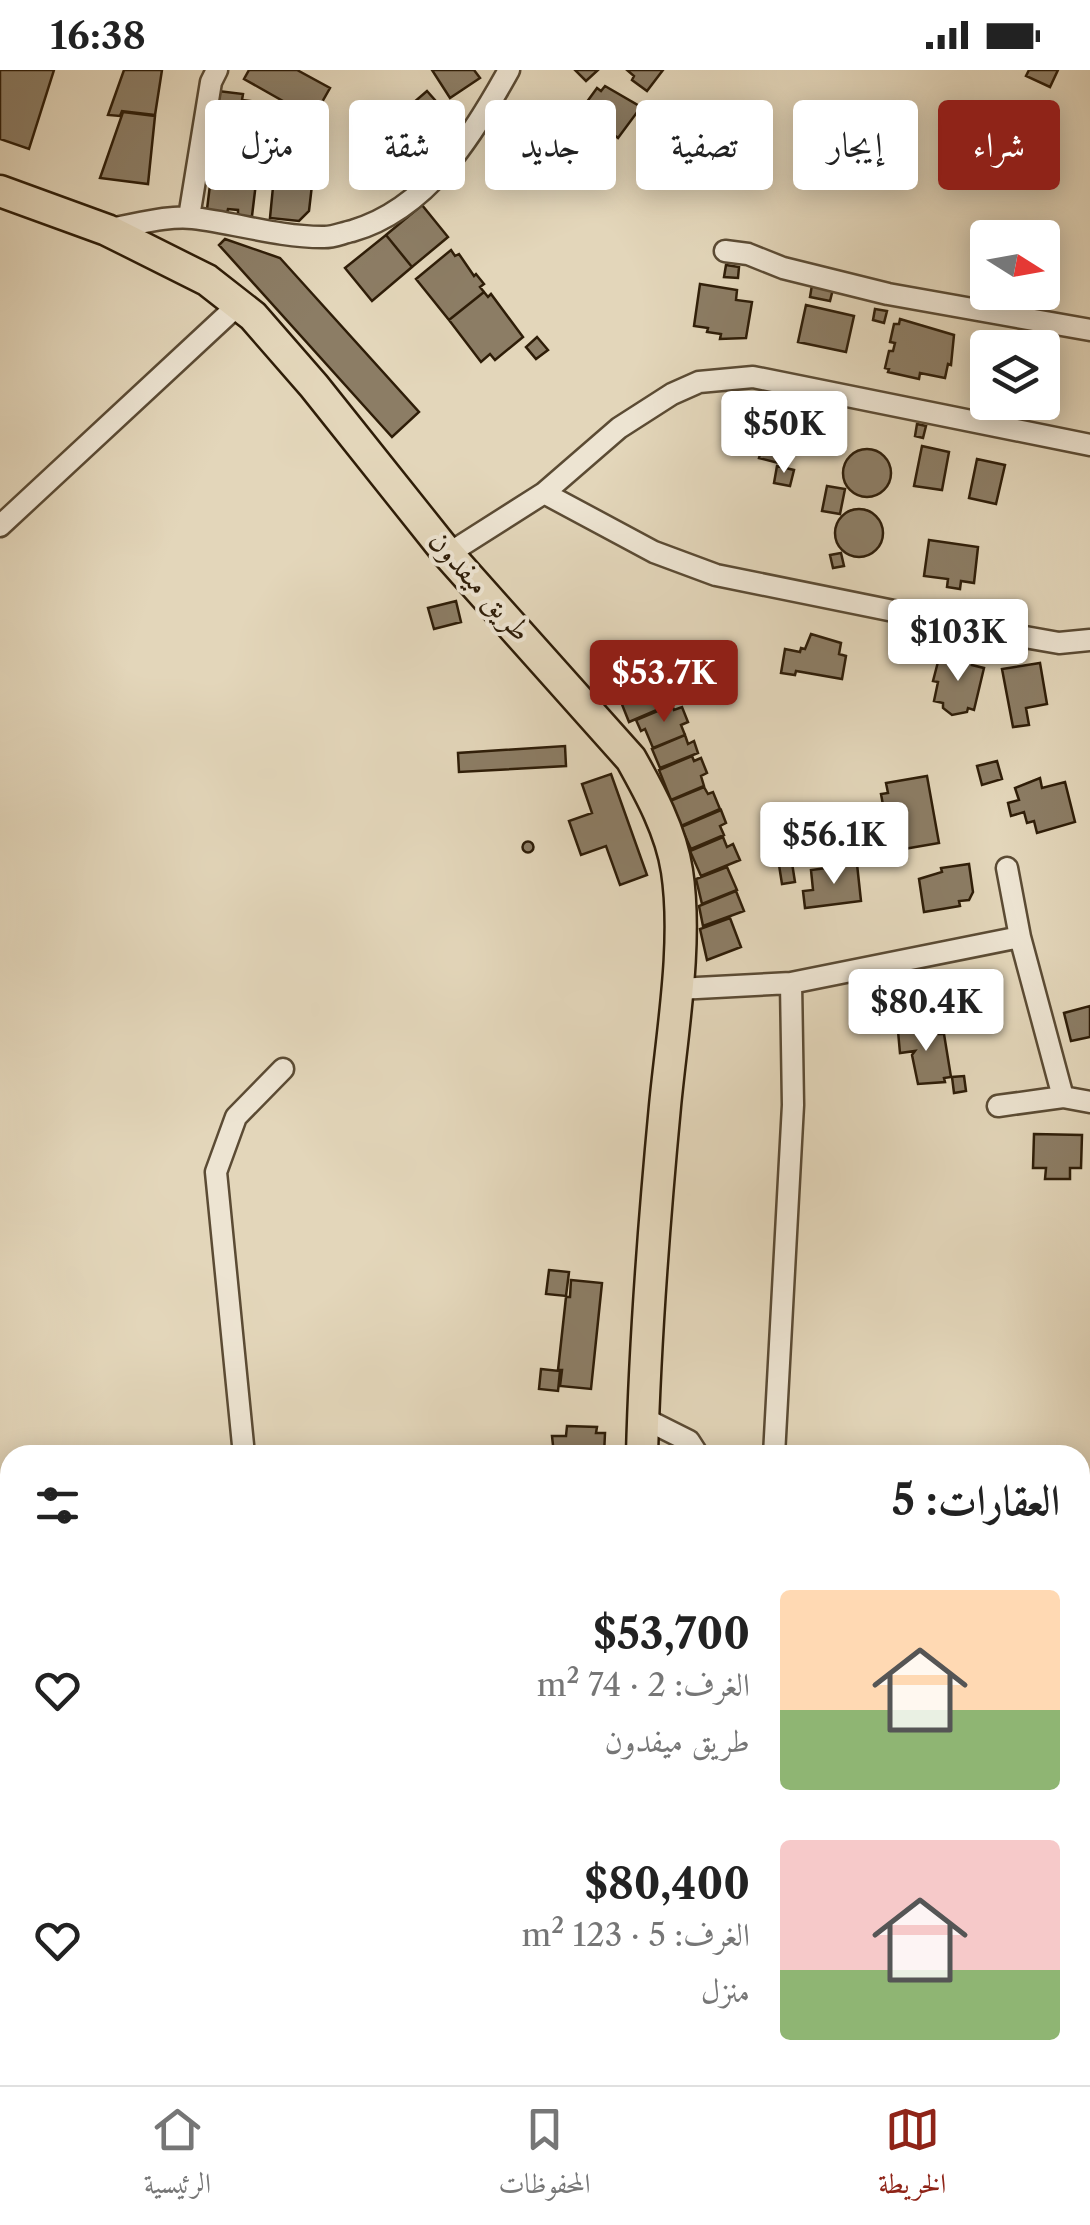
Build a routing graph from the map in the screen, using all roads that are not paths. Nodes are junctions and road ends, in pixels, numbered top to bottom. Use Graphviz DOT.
graph roads {
  1 [pos="217,70"];
  2 [pos="509,70"];
  3 [pos="0,192"];
  4 [pos="188,217"];
  5 [pos="107,230"];
  6 [pos="726,251"];
  7 [pos="239,304"];
  8 [pos="1090,330"];
  9 [pos="1090,446"];
  10 [pos="544,493"];
  11 [pos="0,526"];
  12 [pos="448,554"];
  13 [pos="1090,640"];
  14 [pos="1007,868"];
  15 [pos="1020,937"];
  16 [pos="791,982"];
  17 [pos="678,990"];
  18 [pos="283,1069"];
  19 [pos="1063,1096"];
  20 [pos="1090,1102"];
  21 [pos="998,1106"];
  22 [pos="643,1418"];
  23 [pos="243,1445"];
  24 [pos="642,1445"];
  25 [pos="692,1445"];
  26 [pos="775,1445"];
  1 -- 4 [label="street"];
  2 -- 4 [label="street"];
  3 -- 5 [label="main road, طريق ميفدون"];
  4 -- 5 [label="street"];
  5 -- 7 [label="main road, طريق ميفدون"];
  6 -- 8 [label="street"];
  7 -- 11 [label="street"];
  7 -- 12 [label="main road, طريق ميفدون"];
  9 -- 10 [label="street"];
  10 -- 12 [label="street"];
  10 -- 13 [label="street"];
  12 -- 17 [label="main road, طريق ميفدون"];
  14 -- 15 [label="street"];
  15 -- 16 [label="street"];
  15 -- 19 [label="street"];
  16 -- 17 [label="street"];
  16 -- 26 [label="street"];
  17 -- 22 [label="main road, طريق ميفدون"];
  18 -- 23 [label="street"];
  19 -- 20 [label="street"];
  19 -- 21 [label="street"];
  22 -- 24 [label="main road, طريق ميفدون"];
  22 -- 25 [label="street"];
}
